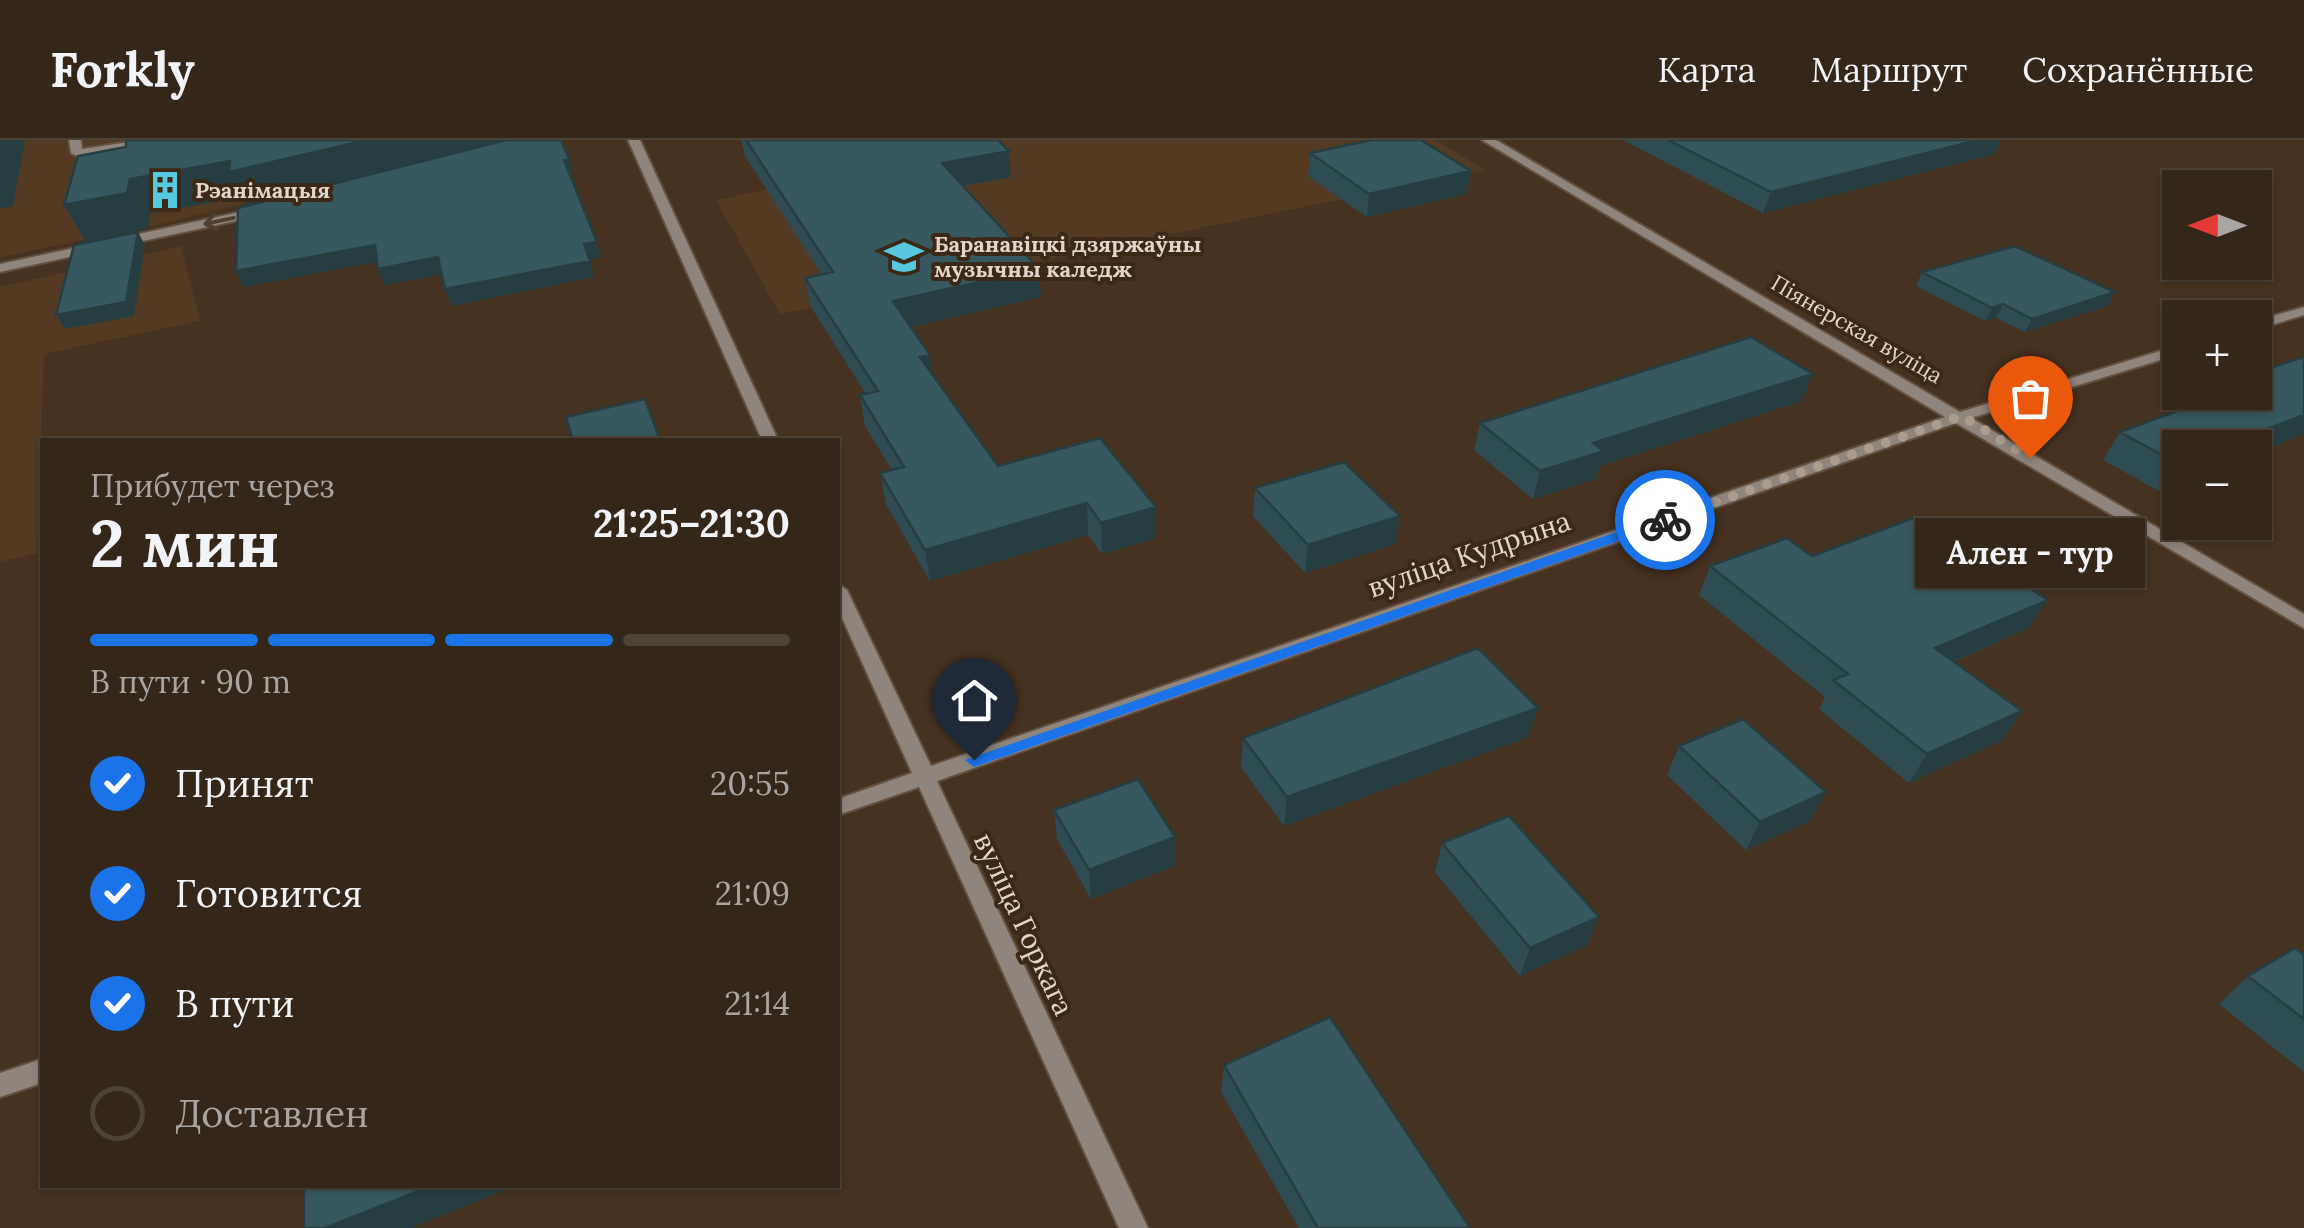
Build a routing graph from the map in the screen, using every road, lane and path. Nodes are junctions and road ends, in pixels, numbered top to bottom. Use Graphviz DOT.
graph roads {
  1 [pos="75,140"];
  2 [pos="165,140"];
  3 [pos="634,140"];
  4 [pos="1488,140"];
  5 [pos="276,208"];
  6 [pos="0,268"];
  7 [pos="2304,311"];
  8 [pos="2272,321"];
  9 [pos="2162,355"];
  10 [pos="1962,416"];
  11 [pos="769,438"];
  12 [pos="840,594"];
  13 [pos="2304,622"];
  14 [pos="922,778"];
  15 [pos="840,805"];
  16 [pos="40,1072"];
  17 [pos="0,1086"];
  18 [pos="1134,1228"];
  1 -- 2 [label="street"];
  3 -- 11 [label="street"];
  4 -- 10 [label="street, Піянерская вуліца"];
  5 -- 6 [label="street, one-way"];
  7 -- 8 [label="street"];
  9 -- 10 [label="street, вуліца Кудрына"];
  10 -- 13 [label="street, Піянерская вуліца"];
  10 -- 14 [label="street, вуліца Кудрына"];
  12 -- 14 [label="street, вуліца Горкага"];
  14 -- 15 [label="street, вуліца Кудрына"];
  14 -- 18 [label="street, вуліца Горкага"];
  16 -- 17 [label="street"];
}
